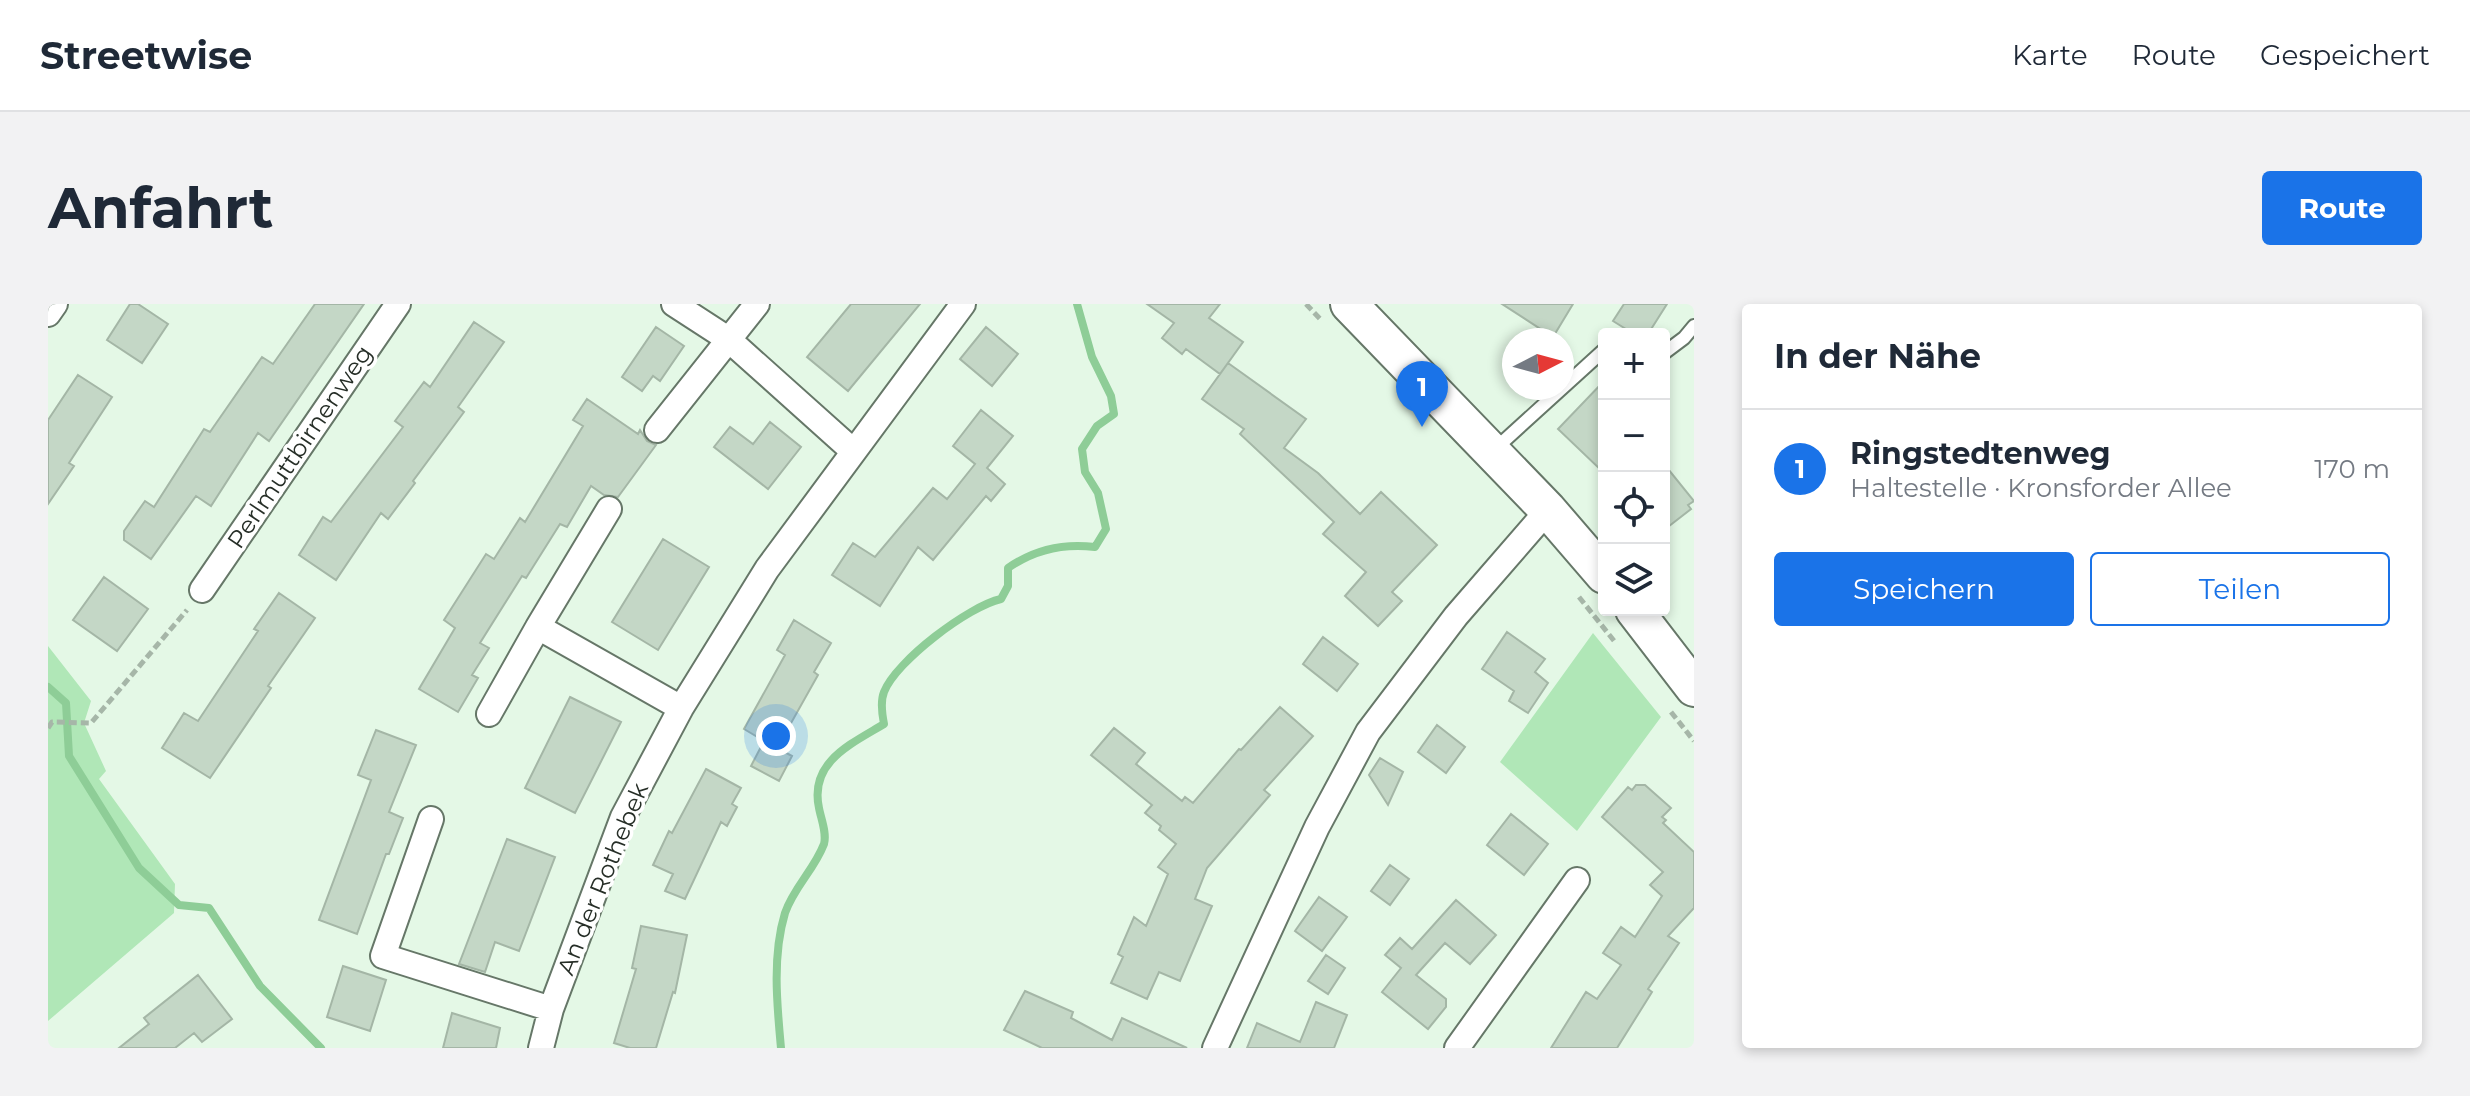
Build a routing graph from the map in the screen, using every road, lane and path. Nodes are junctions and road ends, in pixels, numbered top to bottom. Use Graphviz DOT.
graph roads {
  1 [pos="55,304"];
  2 [pos="398,304"];
  3 [pos="674,304"];
  4 [pos="757,304"];
  5 [pos="963,304"];
  6 [pos="1349,304"];
  7 [pos="48,314"];
  8 [pos="1694,326"];
  9 [pos="728,339"];
  10 [pos="1670,348"];
  11 [pos="1598,355"];
  12 [pos="657,430"];
  13 [pos="853,451"];
  14 [pos="1492,452"];
  15 [pos="609,509"];
  16 [pos="1548,510"];
  17 [pos="1598,568"];
  18 [pos="202,590"];
  19 [pos="1639,616"];
  20 [pos="173,627"];
  21 [pos="538,627"];
  22 [pos="1694,688"];
  23 [pos="681,708"];
  24 [pos="489,714"];
  25 [pos="50,725"];
  26 [pos="431,819"];
  27 [pos="1577,880"];
  28 [pos="551,1009"];
  29 [pos="541,1048"];
  30 [pos="1215,1048"];
  31 [pos="1457,1048"];
  1 -- 7 [label="street"];
  2 -- 18 [label="street, Perlmuttbirnenweg"];
  3 -- 9 [label="street"];
  4 -- 9 [label="street"];
  5 -- 13 [label="street, An der Rothebek"];
  6 -- 14 [label="main road"];
  8 -- 10 [label="lane"];
  9 -- 12 [label="street"];
  9 -- 13 [label="street"];
  11 -- 14 [label="lane"];
  13 -- 23 [label="street, An der Rothebek"];
  14 -- 16 [label="main road"];
  15 -- 21 [label="street"];
  16 -- 17 [label="main road"];
  16 -- 30 [label="street"];
  19 -- 22 [label="main road"];
  20 -- 25 [label="path"];
  21 -- 23 [label="street"];
  21 -- 24 [label="street"];
  23 -- 28 [label="street, An der Rothebek"];
  26 -- 28 [label="street"];
  27 -- 31 [label="street"];
  28 -- 29 [label="street, An der Rothebek"];
}
